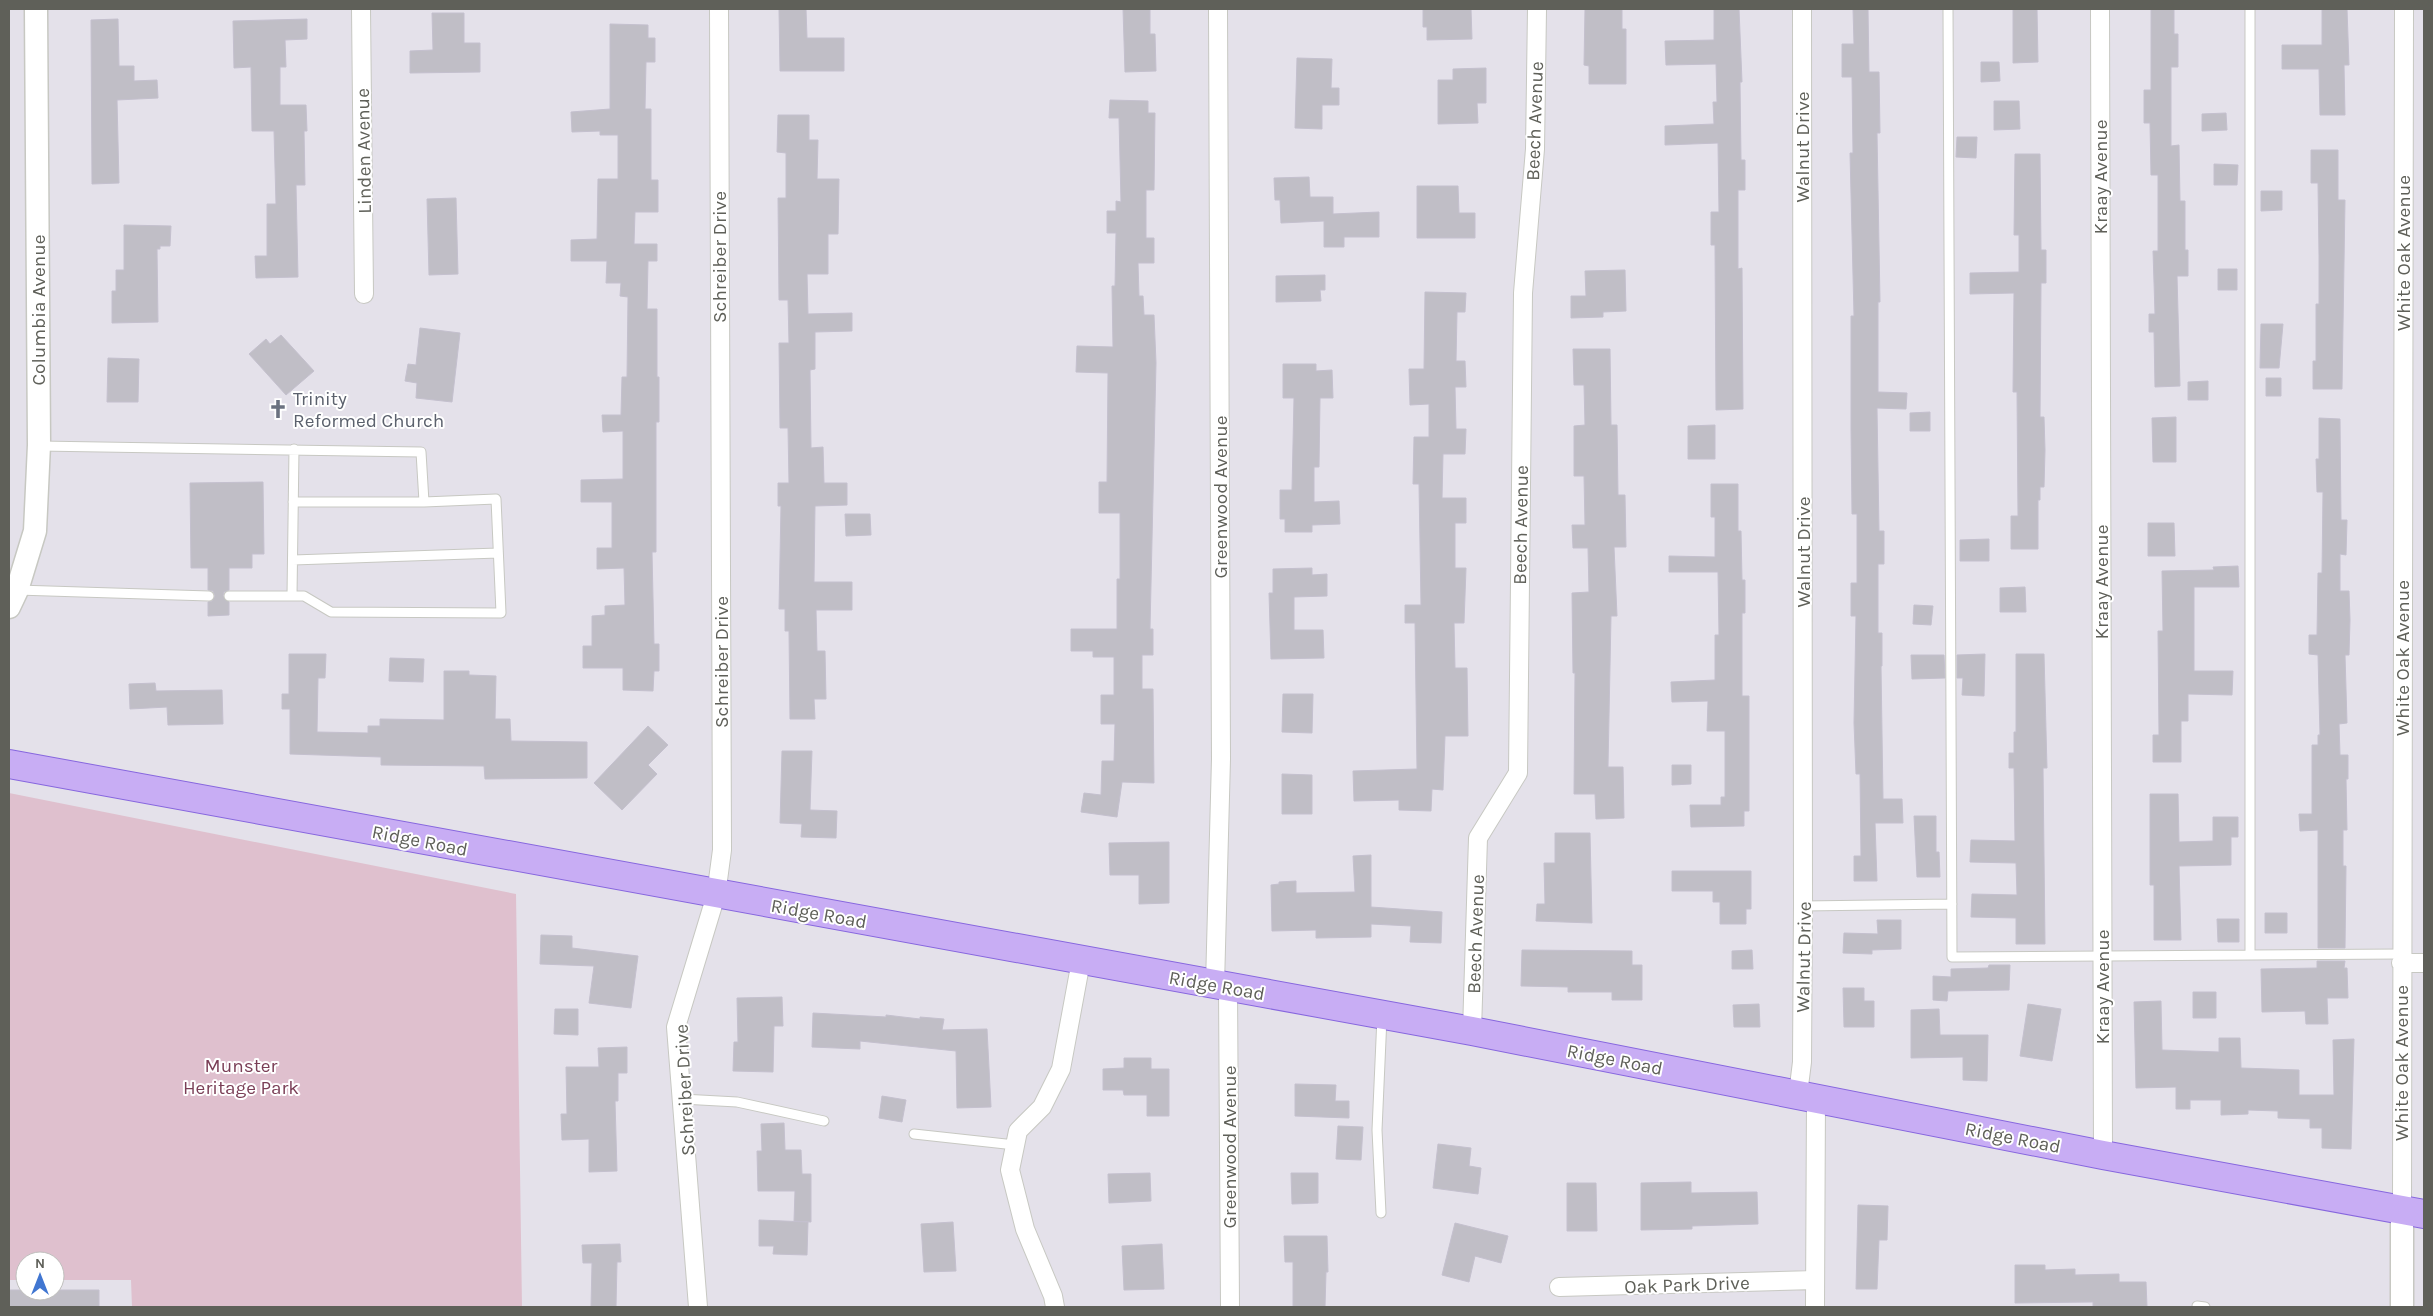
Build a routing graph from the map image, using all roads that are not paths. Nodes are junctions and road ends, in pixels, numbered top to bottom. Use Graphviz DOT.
graph roads {
  1 [pos="36,9"];
  2 [pos="361,9"];
  3 [pos="718,9"];
  4 [pos="1218,9"];
  5 [pos="1537,9"];
  6 [pos="1802,9"];
  7 [pos="1948,9"];
  8 [pos="2100,9"];
  9 [pos="2250,9"];
  10 [pos="2404,9"];
  11 [pos="364,294"];
  12 [pos="39,446"];
  13 [pos="294,449"];
  14 [pos="293,502"];
  15 [pos="424,502"];
  16 [pos="498,553"];
  17 [pos="293,560"];
  18 [pos="209,596"];
  19 [pos="229,596"];
  20 [pos="292,596"];
  21 [pos="13,598"];
  22 [pos="9,764"];
  23 [pos="716,894"];
  24 [pos="1952,904"];
  25 [pos="1803,906"];
  26 [pos="2250,955"];
  27 [pos="2102,956"];
  28 [pos="2401,958"];
  29 [pos="1081,961"];
  30 [pos="2424,963"];
  31 [pos="1222,986"];
  32 [pos="1382,1015"];
  33 [pos="1472,1031"];
  34 [pos="1807,1096"];
  35 [pos="682,1099"];
  36 [pos="824,1121"];
  37 [pos="914,1134"];
  38 [pos="1015,1145"];
  39 [pos="2103,1155"];
  40 [pos="2413,1212"];
  41 [pos="1381,1213"];
  42 [pos="1815,1280"];
  43 [pos="1559,1287"];
  44 [pos="698,1307"];
  45 [pos="1055,1307"];
  46 [pos="1230,1307"];
  47 [pos="1815,1307"];
  48 [pos="2196,1307"];
  49 [pos="2205,1307"];
  50 [pos="2402,1307"];
  1 -- 12 [label="street, Columbia Avenue"];
  2 -- 11 [label="street, Linden Avenue"];
  3 -- 23 [label="street, Schreiber Drive"];
  4 -- 31 [label="street, Greenwood Avenue"];
  5 -- 33 [label="street, Beech Avenue"];
  6 -- 25 [label="street, Walnut Drive"];
  7 -- 24 [label="lane"];
  8 -- 27 [label="street, Kraay Avenue"];
  9 -- 26 [label="lane"];
  10 -- 28 [label="street, White Oak Avenue"];
  12 -- 13 [label="lane"];
  12 -- 21 [label="street, Columbia Avenue"];
  13 -- 14 [label="lane"];
  13 -- 15 [label="lane"];
  14 -- 15 [label="lane"];
  14 -- 17 [label="lane"];
  15 -- 16 [label="lane"];
  16 -- 17 [label="lane"];
  16 -- 20 [label="lane"];
  17 -- 20 [label="lane"];
  18 -- 21 [label="lane"];
  19 -- 20 [label="lane"];
  22 -- 23 [label="main road, Ridge Road"];
  23 -- 29 [label="main road, Ridge Road"];
  23 -- 35 [label="street, Schreiber Drive"];
  24 -- 25 [label="lane"];
  24 -- 27 [label="lane"];
  25 -- 34 [label="street, Walnut Drive"];
  26 -- 27 [label="lane"];
  26 -- 28 [label="lane"];
  27 -- 39 [label="street, Kraay Avenue"];
  28 -- 30 [label="street"];
  28 -- 40 [label="street, White Oak Avenue"];
  29 -- 31 [label="main road, Ridge Road"];
  29 -- 38 [label="street"];
  31 -- 32 [label="main road, Ridge Road"];
  31 -- 46 [label="street, Greenwood Avenue"];
  32 -- 33 [label="main road, Ridge Road"];
  32 -- 41 [label="lane"];
  33 -- 34 [label="main road, Ridge Road"];
  34 -- 39 [label="main road, Ridge Road"];
  34 -- 42 [label="street, Walnut Drive"];
  35 -- 36 [label="lane"];
  35 -- 44 [label="street, Schreiber Drive"];
  37 -- 38 [label="lane"];
  38 -- 45 [label="street"];
  39 -- 40 [label="main road, Ridge Road"];
  40 -- 50 [label="street, White Oak Avenue"];
  42 -- 43 [label="street, Oak Park Drive"];
  42 -- 47 [label="street, Walnut Drive"];
  48 -- 49 [label="lane"];
}
